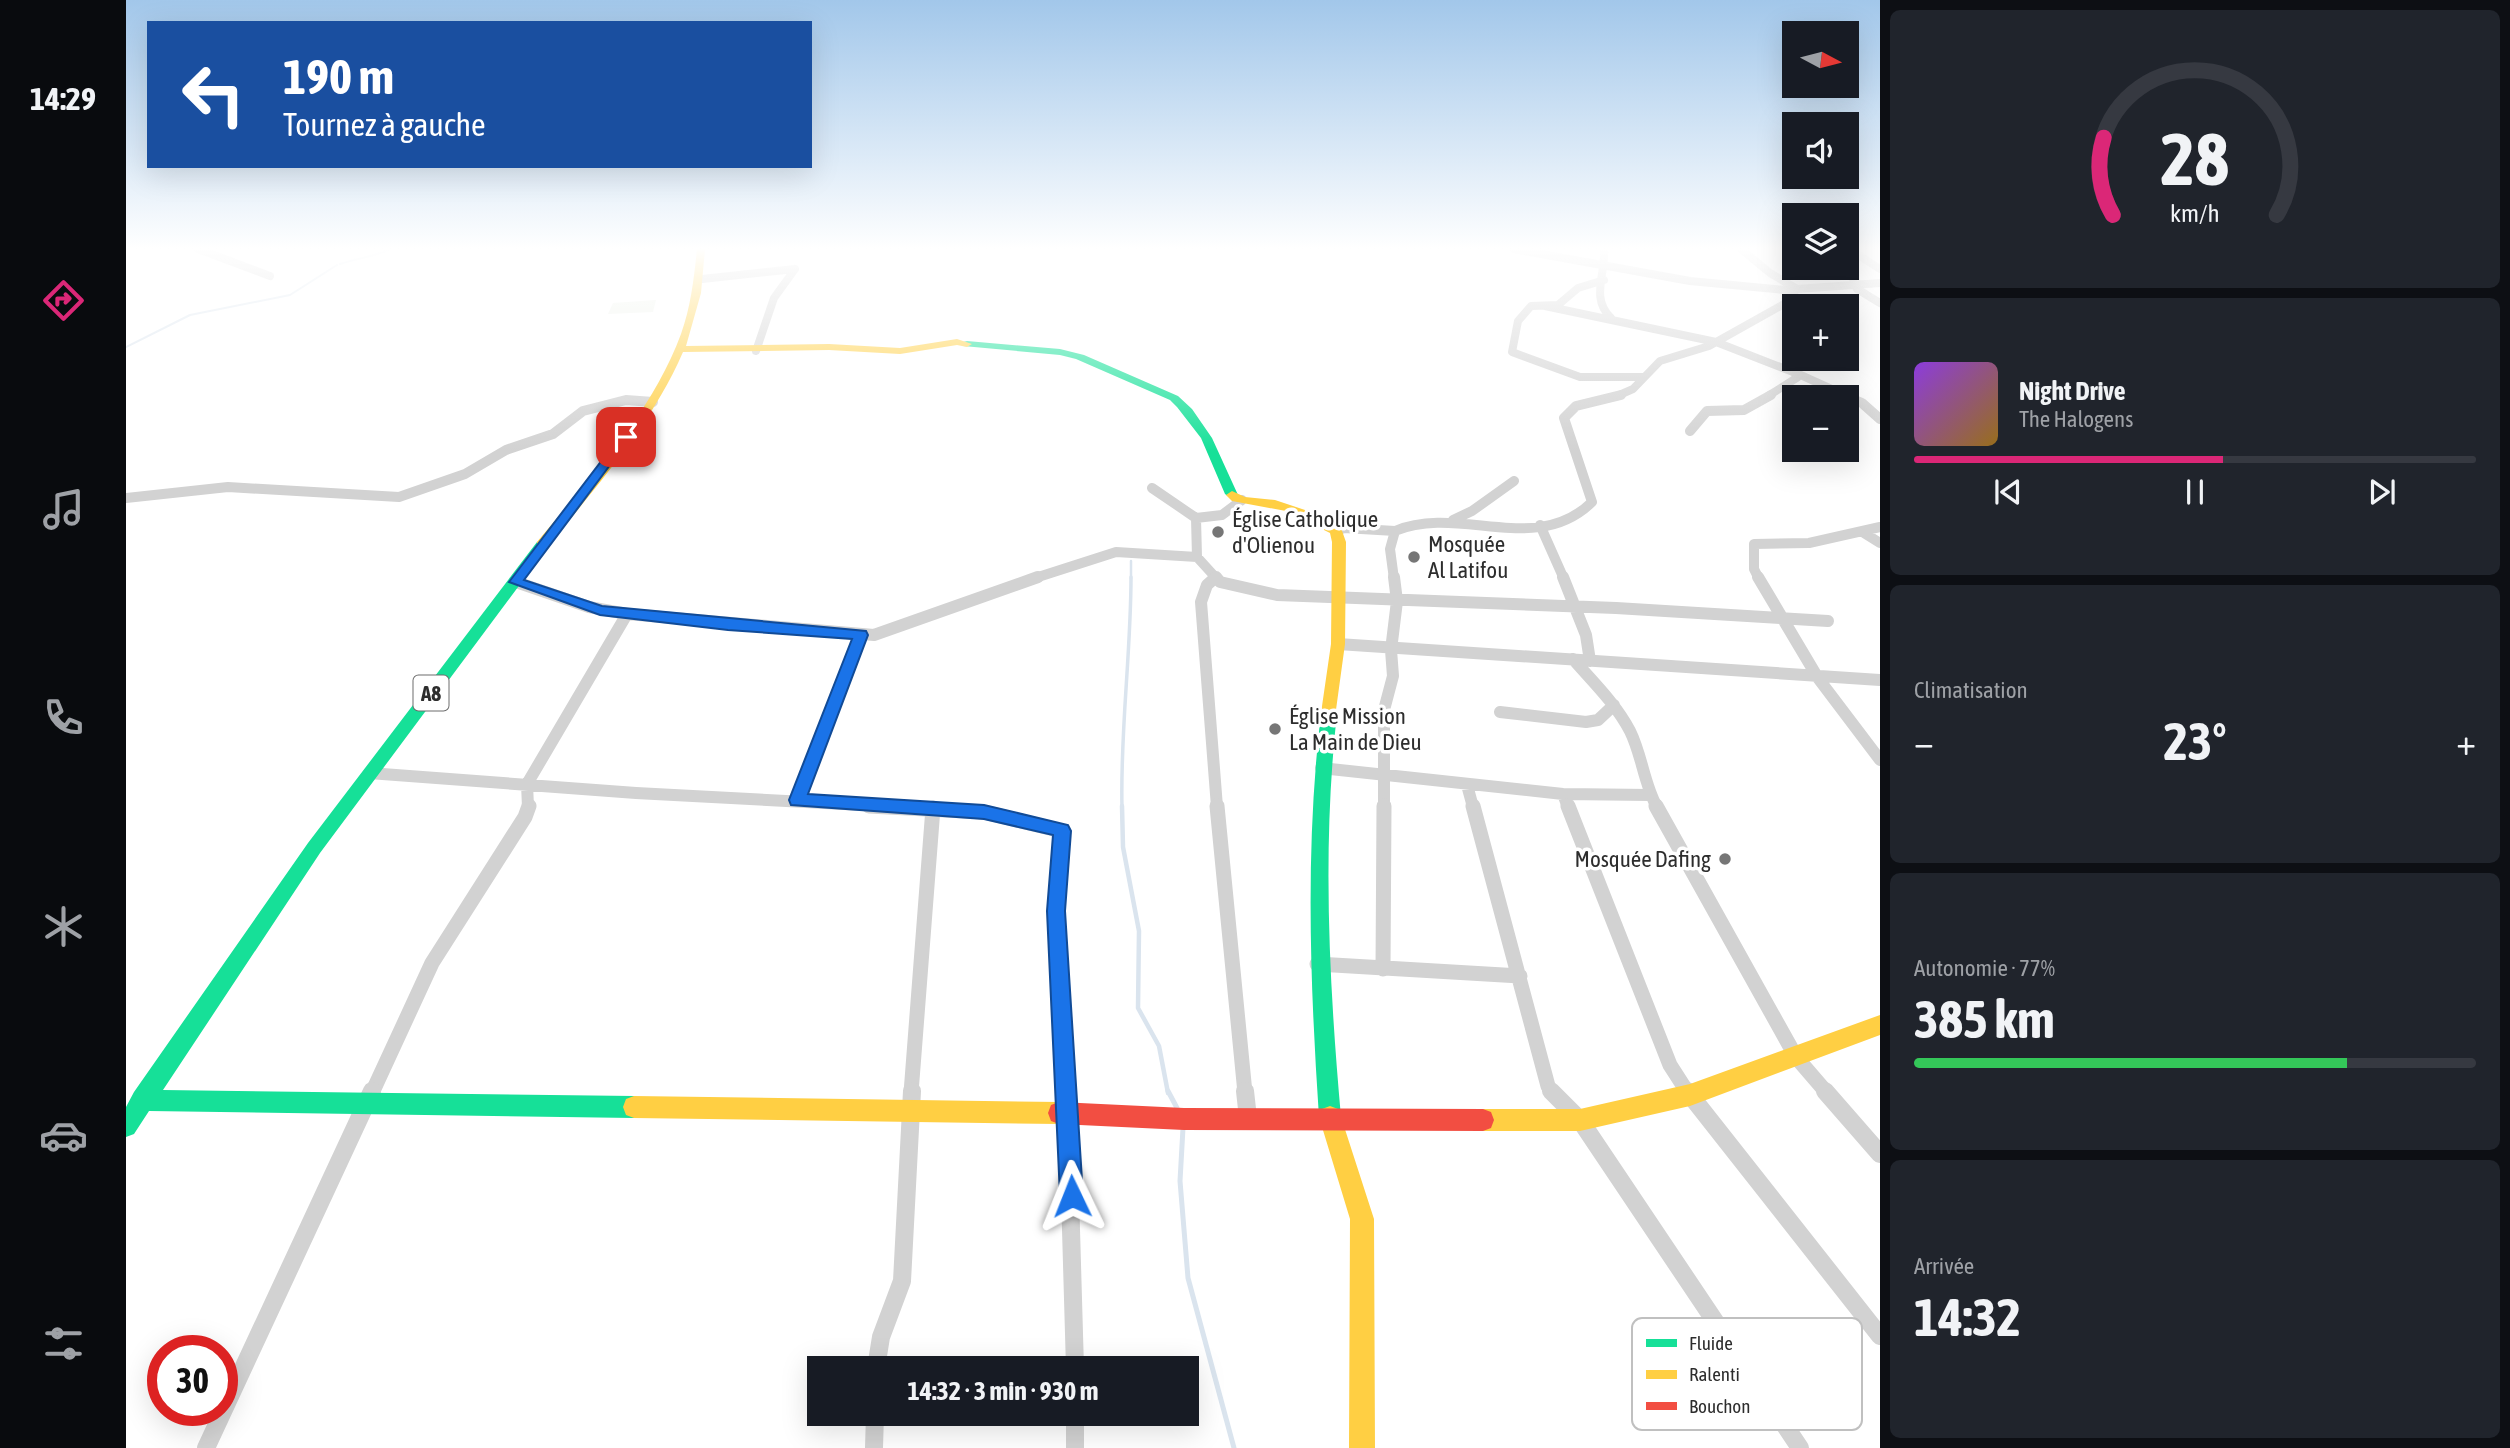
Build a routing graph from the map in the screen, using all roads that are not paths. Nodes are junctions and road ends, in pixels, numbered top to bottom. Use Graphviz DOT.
graph roads {
  1 [pos="695,317"];
  2 [pos="767,317"];
  3 [pos="1522,317"];
  4 [pos="1601,317"];
  5 [pos="1611,317"];
  6 [pos="1760,317"];
  7 [pos="1614,319"];
  8 [pos="1716,342"];
  9 [pos="682,349"];
  10 [pos="757,351"];
  11 [pos="1793,372"];
  12 [pos="1642,377"];
  13 [pos="653,402"];
  14 [pos="1880,419"];
  15 [pos="1690,431"];
  16 [pos="1514,481"];
  17 [pos="1152,488"];
  18 [pos="126,498"];
  19 [pos="1242,500"];
  20 [pos="1196,518"];
  21 [pos="1453,520"];
  22 [pos="1540,525"];
  23 [pos="1880,527"];
  24 [pos="1336,531"];
  25 [pos="1395,531"];
  26 [pos="1864,533"];
  27 [pos="1880,542"];
  28 [pos="1197,557"];
  29 [pos="1216,578"];
  30 [pos="516,582"];
  31 [pos="1339,597"];
  32 [pos="1397,601"];
  33 [pos="1575,606"];
  34 [pos="627,614"];
  35 [pos="1779,617"];
  36 [pos="1828,621"];
  37 [pos="861,635"];
  38 [pos="1338,645"];
  39 [pos="1391,650"];
  40 [pos="1573,659"];
  41 [pos="1590,661"];
  42 [pos="1818,678"];
  43 [pos="1880,680"];
  44 [pos="1614,705"];
  45 [pos="1500,712"];
  46 [pos="1880,760"];
  47 [pos="1321,768"];
  48 [pos="369,772"];
  49 [pos="1386,778"];
  50 [pos="527,784"];
  51 [pos="1467,785"];
  52 [pos="1563,794"];
  53 [pos="1650,795"];
  54 [pos="797,800"];
  55 [pos="933,808"];
  56 [pos="1317,964"];
  57 [pos="1382,969"];
  58 [pos="1520,976"];
  59 [pos="1880,1025"];
  60 [pos="1796,1057"];
  61 [pos="1690,1095"];
  62 [pos="142,1100"];
  63 [pos="367,1105"];
  64 [pos="910,1111"];
  65 [pos="1069,1113"];
  66 [pos="1248,1118"];
  67 [pos="1330,1119"];
  68 [pos="1580,1120"];
  69 [pos="126,1126"];
  70 [pos="1880,1154"];
  71 [pos="1713,1318"];
  72 [pos="1880,1336"];
  73 [pos="878,1356"];
  74 [pos="1075,1356"];
  75 [pos="875,1426"];
  76 [pos="1075,1426"];
  77 [pos="1788,1430"];
  78 [pos="206,1448"];
  79 [pos="874,1448"];
  80 [pos="1075,1448"];
  81 [pos="1362,1448"];
  82 [pos="1800,1448"];
  1 -- 9 [label="street, A8"];
  2 -- 10 [label="street"];
  3 -- 12 [label="street"];
  4 -- 7 [label="street"];
  5 -- 7 [label="street"];
  6 -- 8 [label="street"];
  7 -- 8 [label="street"];
  8 -- 11 [label="street"];
  8 -- 12 [label="street"];
  9 -- 10 [label="street"];
  9 -- 13 [label="street, A8"];
  10 -- 19 [label="street"];
  11 -- 14 [label="street"];
  11 -- 15 [label="street"];
  12 -- 22 [label="street"];
  13 -- 18 [label="street"];
  13 -- 30 [label="street, A8"];
  16 -- 21 [label="street"];
  17 -- 20 [label="street"];
  19 -- 20 [label="street"];
  19 -- 24 [label="street"];
  20 -- 28 [label="street"];
  21 -- 22 [label="street"];
  21 -- 25 [label="street"];
  22 -- 33 [label="street"];
  23 -- 26 [label="street"];
  24 -- 25 [label="street"];
  24 -- 31 [label="street"];
  25 -- 32 [label="street"];
  26 -- 27 [label="street"];
  26 -- 35 [label="street"];
  28 -- 29 [label="street"];
  28 -- 37 [label="street"];
  29 -- 31 [label="street"];
  29 -- 66 [label="street"];
  30 -- 34 [label="street"];
  30 -- 48 [label="street, A8"];
  31 -- 32 [label="street"];
  31 -- 38 [label="street"];
  32 -- 33 [label="street"];
  32 -- 39 [label="street"];
  33 -- 35 [label="street"];
  33 -- 41 [label="street"];
  34 -- 37 [label="street"];
  34 -- 50 [label="street"];
  35 -- 36 [label="street"];
  35 -- 42 [label="street"];
  37 -- 54 [label="street"];
  38 -- 39 [label="street"];
  38 -- 47 [label="street"];
  39 -- 40 [label="street"];
  39 -- 49 [label="street"];
  40 -- 41 [label="street"];
  40 -- 44 [label="street"];
  41 -- 42 [label="street"];
  42 -- 43 [label="street"];
  42 -- 46 [label="street"];
  44 -- 45 [label="street"];
  44 -- 53 [label="street"];
  47 -- 49 [label="street"];
  47 -- 56 [label="street"];
  48 -- 50 [label="street"];
  48 -- 62 [label="street, A8"];
  49 -- 51 [label="street"];
  49 -- 57 [label="street"];
  50 -- 54 [label="street"];
  50 -- 63 [label="street"];
  51 -- 52 [label="street"];
  51 -- 58 [label="street"];
  52 -- 53 [label="street"];
  52 -- 61 [label="street"];
  53 -- 60 [label="street"];
  54 -- 55 [label="street"];
  55 -- 64 [label="street"];
  55 -- 65 [label="street"];
  56 -- 57 [label="street"];
  56 -- 67 [label="street"];
  57 -- 58 [label="street"];
  58 -- 68 [label="street"];
  59 -- 60 [label="street"];
  60 -- 61 [label="street"];
  60 -- 70 [label="street"];
  61 -- 68 [label="street"];
  61 -- 72 [label="street"];
  62 -- 63 [label="street"];
  62 -- 69 [label="street, A8"];
  63 -- 64 [label="street"];
  63 -- 78 [label="street"];
  64 -- 65 [label="street"];
  64 -- 73 [label="street"];
  65 -- 66 [label="street"];
  65 -- 74 [label="street"];
  66 -- 67 [label="street"];
  67 -- 68 [label="street"];
  67 -- 81 [label="street"];
  68 -- 71 [label="street"];
  75 -- 79 [label="street"];
  76 -- 80 [label="street"];
  77 -- 82 [label="street"];
}
